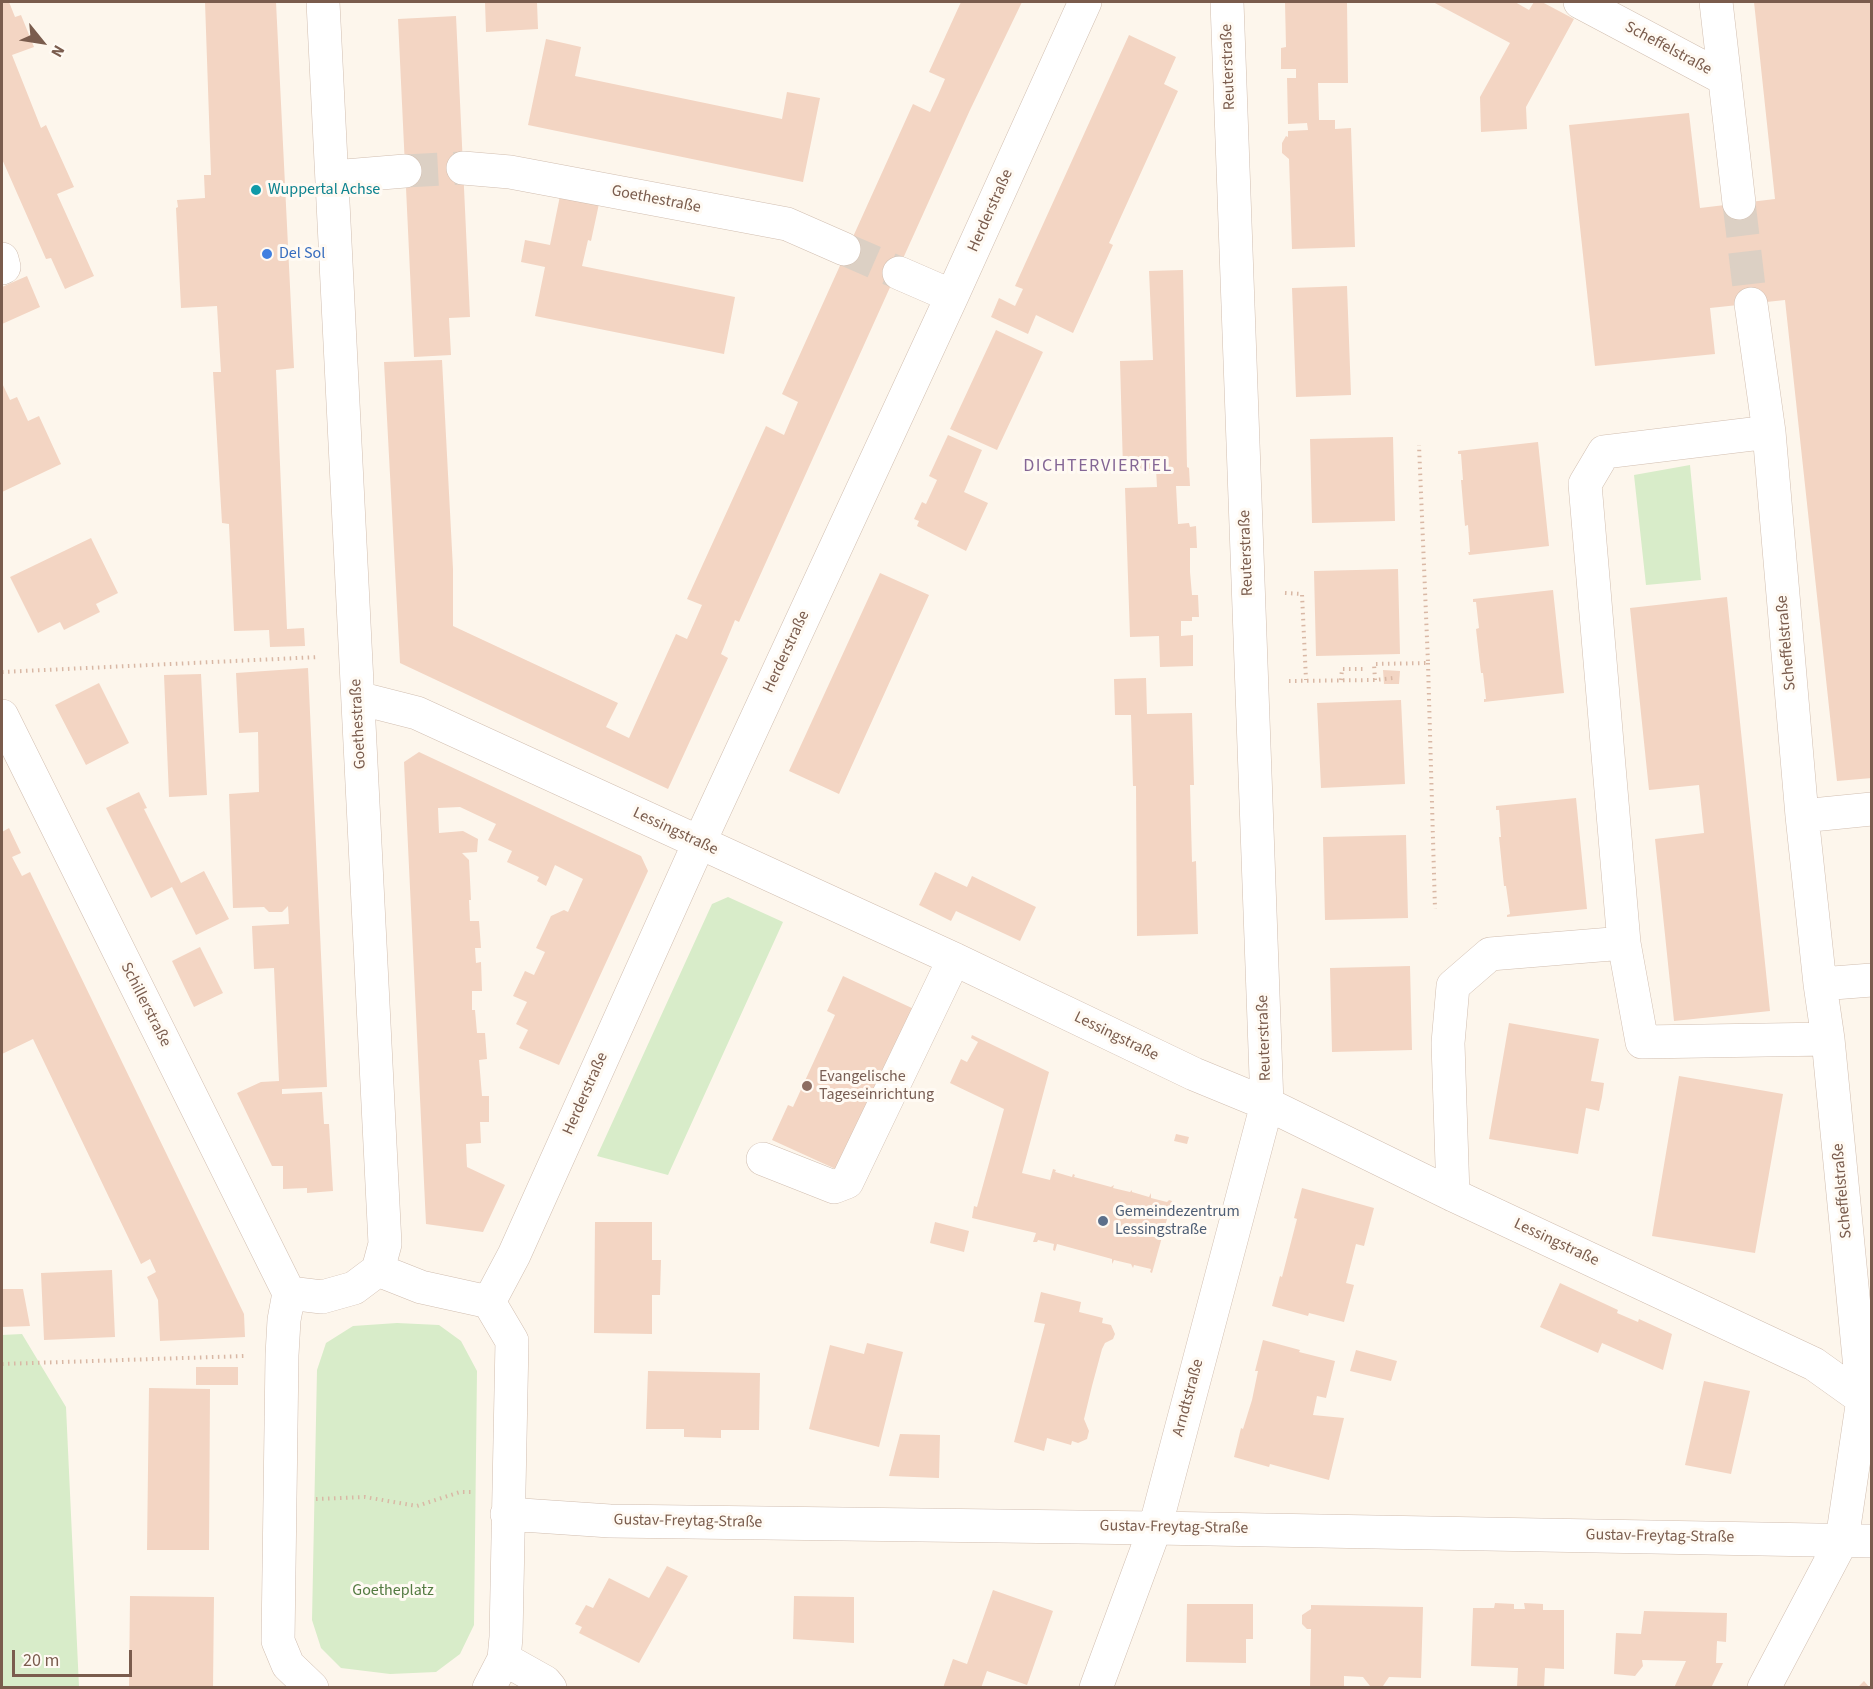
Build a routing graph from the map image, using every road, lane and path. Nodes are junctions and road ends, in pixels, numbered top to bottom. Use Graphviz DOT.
graph roads {
  1 [pos="323,2"];
  2 [pos="1085,2"];
  3 [pos="1227,2"];
  4 [pos="1580,2"];
  5 [pos="1716,2"];
  6 [pos="1725,79"];
  7 [pos="463,168"];
  8 [pos="405,171"];
  9 [pos="333,177"];
  10 [pos="1739,203"];
  11 [pos="844,249"];
  12 [pos="2,259"];
  13 [pos="2,268"];
  14 [pos="899,273"];
  15 [pos="952,296"];
  16 [pos="1752,304"];
  17 [pos="1769,432"];
  18 [pos="1419,445"];
  19 [pos="1249,593"];
  20 [pos="356,657"];
  21 [pos="1428,663"];
  22 [pos="1364,669"];
  23 [pos="2,672"];
  24 [pos="1393,678"];
  25 [pos="1306,680"];
  26 [pos="1341,680"];
  27 [pos="1374,680"];
  28 [pos="1286,681"];
  29 [pos="358,698"];
  30 [pos="2,716"];
  31 [pos="1872,809"];
  32 [pos="1802,816"];
  33 [pos="699,843"];
  34 [pos="1434,909"];
  35 [pos="1624,943"];
  36 [pos="954,959"];
  37 [pos="1872,981"];
  38 [pos="1820,984"];
  39 [pos="1828,1039"];
  40 [pos="1267,1104"];
  41 [pos="763,1159"];
  42 [pos="1453,1195"];
  43 [pos="378,1269"];
  44 [pos="290,1293"];
  45 [pos="489,1302"];
  46 [pos="282,1355"];
  47 [pos="2,1364"];
  48 [pos="1867,1400"];
  49 [pos="343,1498"];
  50 [pos="508,1504"];
  51 [pos="1155,1528"];
  52 [pos="1857,1541"];
  53 [pos="496,1673"];
  54 [pos="548,1685"];
  55 [pos="312,1688"];
  56 [pos="1096,1688"];
  57 [pos="1764,1688"];
  1 -- 9 [label="street, Goethestraße"];
  2 -- 15 [label="street, Herderstraße"];
  3 -- 19 [label="street, Reuterstraße"];
  4 -- 6 [label="street, Scheffelstraße"];
  5 -- 6 [label="street, Scheffelstraße"];
  6 -- 10 [label="street, Scheffelstraße"];
  7 -- 11 [label="street, Goethestraße"];
  8 -- 9 [label="street"];
  9 -- 20 [label="street, Goethestraße"];
  12 -- 13 [label="street"];
  14 -- 15 [label="street"];
  15 -- 33 [label="street, Herderstraße"];
  16 -- 17 [label="street, Scheffelstraße"];
  17 -- 32 [label="street, Scheffelstraße"];
  17 -- 35 [label="street"];
  18 -- 21 [label="path"];
  19 -- 25 [label="path"];
  19 -- 40 [label="street, Reuterstraße"];
  20 -- 23 [label="path"];
  20 -- 29 [label="street, Goethestraße"];
  21 -- 27 [label="path"];
  21 -- 34 [label="path"];
  22 -- 26 [label="path"];
  24 -- 27 [label="path"];
  25 -- 26 [label="path"];
  25 -- 28 [label="path"];
  26 -- 27 [label="path"];
  29 -- 33 [label="street, Lessingstraße"];
  29 -- 43 [label="street, Goethestraße"];
  30 -- 44 [label="street, Schillerstraße"];
  31 -- 32 [label="street"];
  32 -- 38 [label="street, Scheffelstraße"];
  33 -- 36 [label="street, Lessingstraße"];
  33 -- 45 [label="street, Herderstraße"];
  35 -- 39 [label="street"];
  35 -- 42 [label="street"];
  36 -- 40 [label="street, Lessingstraße"];
  36 -- 41 [label="street"];
  37 -- 38 [label="street"];
  38 -- 39 [label="street, Scheffelstraße"];
  39 -- 48 [label="street, Scheffelstraße"];
  40 -- 42 [label="street, Lessingstraße"];
  40 -- 51 [label="street, Arndtstraße"];
  42 -- 48 [label="street, Lessingstraße"];
  43 -- 44 [label="street"];
  43 -- 45 [label="street"];
  44 -- 46 [label="street"];
  45 -- 50 [label="street"];
  46 -- 47 [label="path"];
  46 -- 55 [label="street"];
  48 -- 52 [label="street, Scheffelstraße"];
  49 -- 50 [label="path"];
  50 -- 51 [label="street, Gustav-Freytag-Straße"];
  50 -- 53 [label="street"];
  51 -- 52 [label="street, Gustav-Freytag-Straße"];
  51 -- 56 [label="street, Arndtstraße"];
  52 -- 57 [label="street, Scheffelstraße"];
  53 -- 54 [label="street"];
}
